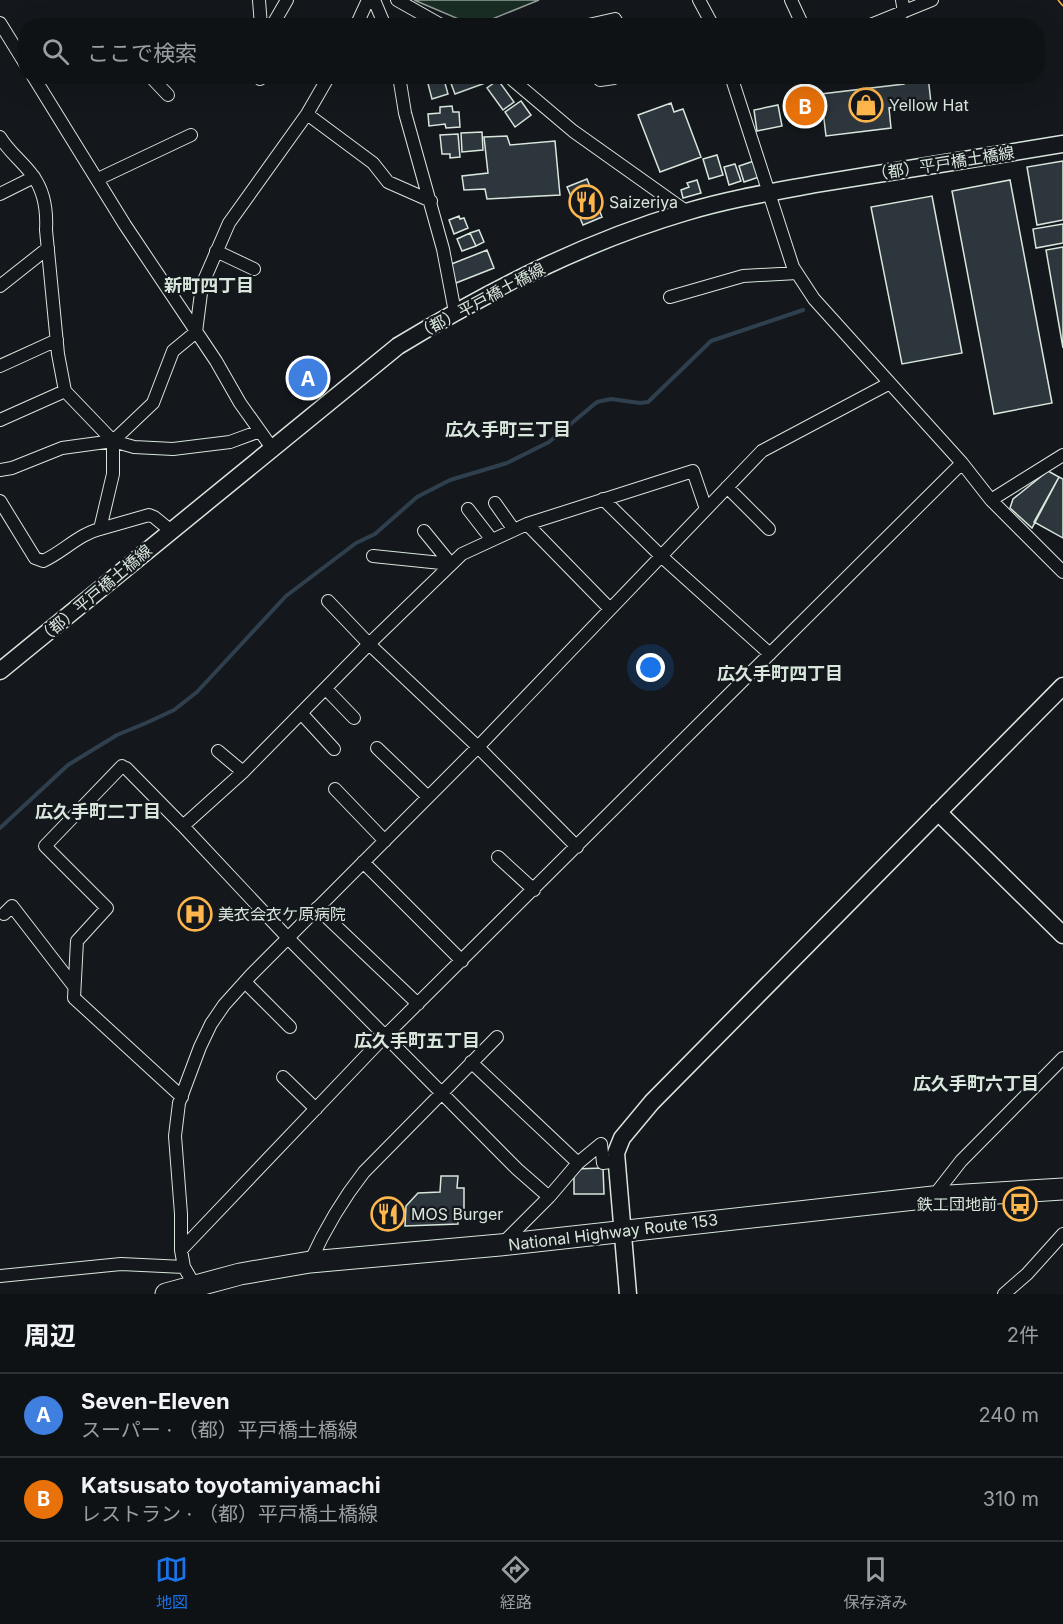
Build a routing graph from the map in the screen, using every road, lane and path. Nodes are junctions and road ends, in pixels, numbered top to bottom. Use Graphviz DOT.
graph roads {
  1 [pos="259,0"];
  2 [pos="287,0"];
  3 [pos="368,0"];
  4 [pos="374,0"];
  5 [pos="397,0"];
  6 [pos="699,0"];
  7 [pos="791,0"];
  8 [pos="932,0"];
  9 [pos="903,6"];
  10 [pos="260,18"];
  11 [pos="277,18"];
  12 [pos="360,18"];
  13 [pos="382,18"];
  14 [pos="429,18"];
  15 [pos="709,18"];
  16 [pos="799,18"];
  17 [pos="882,18"];
  18 [pos="0,23"];
  19 [pos="18,52"];
  20 [pos="38,84"];
  21 [pos="158,84"];
  22 [pos="324,84"];
  23 [pos="400,84"];
  24 [pos="517,84"];
  25 [pos="734,84"];
  26 [pos="168,95"];
  27 [pos="307,114"];
  28 [pos="190,135"];
  29 [pos="0,136"];
  30 [pos="1063,144"];
  31 [pos="34,177"];
  32 [pos="98,179"];
  33 [pos="770,193"];
  34 [pos="0,194"];
  35 [pos="431,201"];
  36 [pos="687,212"];
  37 [pos="48,248"];
  38 [pos="216,251"];
  39 [pos="254,269"];
  40 [pos="797,273"];
  41 [pos="0,286"];
  42 [pos="670,297"];
  43 [pos="455,312"];
  44 [pos="196,332"];
  45 [pos="57,340"];
  46 [pos="0,366"];
  47 [pos="890,382"];
  48 [pos="65,390"];
  49 [pos="0,420"];
  50 [pos="260,431"];
  51 [pos="113,441"];
  52 [pos="272,448"];
  53 [pos="1063,454"];
  54 [pos="962,463"];
  55 [pos="0,470"];
  56 [pos="727,487"];
  57 [pos="603,499"];
  58 [pos="991,500"];
  59 [pos="0,501"];
  60 [pos="495,503"];
  61 [pos="468,508"];
  62 [pos="706,509"];
  63 [pos="527,524"];
  64 [pos="100,529"];
  65 [pos="769,529"];
  66 [pos="170,530"];
  67 [pos="514,530"];
  68 [pos="423,531"];
  69 [pos="492,540"];
  70 [pos="373,556"];
  71 [pos="661,556"];
  72 [pos="451,564"];
  73 [pos="1063,572"];
  74 [pos="328,601"];
  75 [pos="610,609"];
  76 [pos="369,644"];
  77 [pos="770,654"];
  78 [pos="0,671"];
  79 [pos="1063,686"];
  80 [pos="326,689"];
  81 [pos="301,713"];
  82 [pos="354,718"];
  83 [pos="478,747"];
  84 [pos="377,748"];
  85 [pos="334,749"];
  86 [pos="218,751"];
  87 [pos="243,772"];
  88 [pos="335,789"];
  89 [pos="428,797"];
  90 [pos="938,812"];
  91 [pos="183,826"];
  92 [pos="385,841"];
  93 [pos="577,847"];
  94 [pos="498,857"];
  95 [pos="363,862"];
  96 [pos="534,890"];
  97 [pos="317,908"];
  98 [pos="4,914"];
  99 [pos="1063,935"];
  100 [pos="288,938"];
  101 [pos="462,961"];
  102 [pos="245,982"];
  103 [pos="73,984"];
  104 [pos="418,1004"];
  105 [pos="290,1027"];
  106 [pos="385,1036"];
  107 [pos="497,1037"];
  108 [pos="1063,1058"];
  109 [pos="471,1062"];
  110 [pos="284,1077"];
  111 [pos="440,1093"];
  112 [pos="182,1097"];
  113 [pos="316,1109"];
  114 [pos="617,1161"];
  115 [pos="578,1163"];
  116 [pos="1063,1189"];
  117 [pos="549,1197"];
  118 [pos="933,1197"];
  119 [pos="623,1233"];
  120 [pos="1063,1234"];
  121 [pos="500,1245"];
  122 [pos="181,1250"];
  123 [pos="310,1263"];
  124 [pos="184,1267"];
  125 [pos="0,1276"];
  126 [pos="195,1286"];
  127 [pos="166,1294"];
  128 [pos="628,1294"];
  129 [pos="1004,1294"];
  1 -- 10 [label="street"];
  2 -- 11 [label="street"];
  3 -- 12 [label="street"];
  4 -- 13 [label="street"];
  5 -- 14 [label="street"];
  6 -- 15 [label="street"];
  7 -- 16 [label="street"];
  8 -- 9 [label="street"];
  9 -- 17 [label="street"];
  18 -- 19 [label="street"];
  20 -- 32 [label="street"];
  21 -- 26 [label="street"];
  22 -- 27 [label="street"];
  23 -- 35 [label="street"];
  24 -- 36 [label="street"];
  25 -- 33 [label="street"];
  27 -- 35 [label="street"];
  27 -- 38 [label="street"];
  28 -- 32 [label="street"];
  29 -- 31 [label="street"];
  30 -- 33 [label="street, （都）平戸橋土橋線"];
  31 -- 34 [label="street"];
  31 -- 37 [label="street"];
  32 -- 44 [label="street"];
  33 -- 36 [label="street, （都）平戸橋土橋線"];
  33 -- 40 [label="street"];
  35 -- 43 [label="street"];
  36 -- 43 [label="street, （都）平戸橋土橋線"];
  37 -- 41 [label="street"];
  37 -- 45 [label="street"];
  38 -- 39 [label="street"];
  38 -- 44 [label="street"];
  40 -- 42 [label="street"];
  40 -- 47 [label="street"];
  43 -- 52 [label="street, （都）平戸橋土橋線"];
  44 -- 50 [label="street"];
  44 -- 51 [label="street"];
  45 -- 46 [label="street"];
  45 -- 48 [label="street"];
  47 -- 54 [label="street"];
  47 -- 56 [label="street"];
  48 -- 49 [label="street"];
  48 -- 51 [label="street"];
  50 -- 51 [label="street"];
  50 -- 52 [label="street"];
  51 -- 55 [label="street"];
  51 -- 64 [label="street"];
  52 -- 66 [label="street, （都）平戸橋土橋線"];
  53 -- 58 [label="street"];
  54 -- 58 [label="street"];
  54 -- 77 [label="street"];
  56 -- 62 [label="street"];
  56 -- 65 [label="street"];
  57 -- 62 [label="street"];
  57 -- 63 [label="street"];
  57 -- 71 [label="street"];
  58 -- 73 [label="street"];
  59 -- 64 [label="street"];
  60 -- 67 [label="street"];
  61 -- 69 [label="street"];
  62 -- 71 [label="street"];
  63 -- 67 [label="street"];
  63 -- 75 [label="street"];
  64 -- 66 [label="street"];
  66 -- 78 [label="street, （都）平戸橋土橋線"];
  67 -- 69 [label="street"];
  68 -- 72 [label="street"];
  69 -- 72 [label="street"];
  70 -- 72 [label="street"];
  71 -- 75 [label="street"];
  71 -- 77 [label="street"];
  72 -- 76 [label="street"];
  74 -- 76 [label="street"];
  75 -- 83 [label="street"];
  76 -- 80 [label="street"];
  76 -- 83 [label="street"];
  77 -- 93 [label="street"];
  79 -- 90 [label="street"];
  80 -- 81 [label="street"];
  80 -- 82 [label="street"];
  81 -- 85 [label="street"];
  81 -- 87 [label="street"];
  83 -- 89 [label="street"];
  83 -- 93 [label="street"];
  84 -- 89 [label="street"];
  86 -- 87 [label="street"];
  87 -- 91 [label="street"];
  88 -- 92 [label="street"];
  89 -- 92 [label="street"];
  90 -- 99 [label="street"];
  90 -- 114 [label="street"];
  91 -- 100 [label="street"];
  91 -- 103 [label="street"];
  92 -- 95 [label="street"];
  93 -- 96 [label="street"];
  94 -- 96 [label="street"];
  95 -- 97 [label="street"];
  95 -- 101 [label="street"];
  96 -- 101 [label="street"];
  97 -- 100 [label="street"];
  97 -- 104 [label="street"];
  98 -- 103 [label="street"];
  100 -- 102 [label="street"];
  100 -- 106 [label="street"];
  101 -- 104 [label="street"];
  102 -- 105 [label="street"];
  102 -- 112 [label="street"];
  103 -- 112 [label="street"];
  104 -- 106 [label="street"];
  106 -- 111 [label="street"];
  106 -- 113 [label="street"];
  107 -- 109 [label="street"];
  108 -- 118 [label="street"];
  109 -- 111 [label="street"];
  109 -- 115 [label="street"];
  110 -- 113 [label="street"];
  111 -- 117 [label="street"];
  111 -- 123 [label="street"];
  112 -- 122 [label="street"];
  113 -- 122 [label="street"];
  114 -- 115 [label="street"];
  114 -- 119 [label="street"];
  115 -- 117 [label="street"];
  116 -- 118 [label="highway, National Highway Route 153"];
  117 -- 121 [label="street"];
  118 -- 119 [label="highway, National Highway Route 153"];
  119 -- 121 [label="highway, National Highway Route 153"];
  119 -- 128 [label="street"];
  120 -- 129 [label="street"];
  121 -- 123 [label="highway, National Highway Route 153"];
  122 -- 124 [label="street"];
  123 -- 126 [label="highway, National Highway Route 153"];
  124 -- 125 [label="street"];
  124 -- 126 [label="street"];
  126 -- 127 [label="highway, National Highway Route 153"];
}
